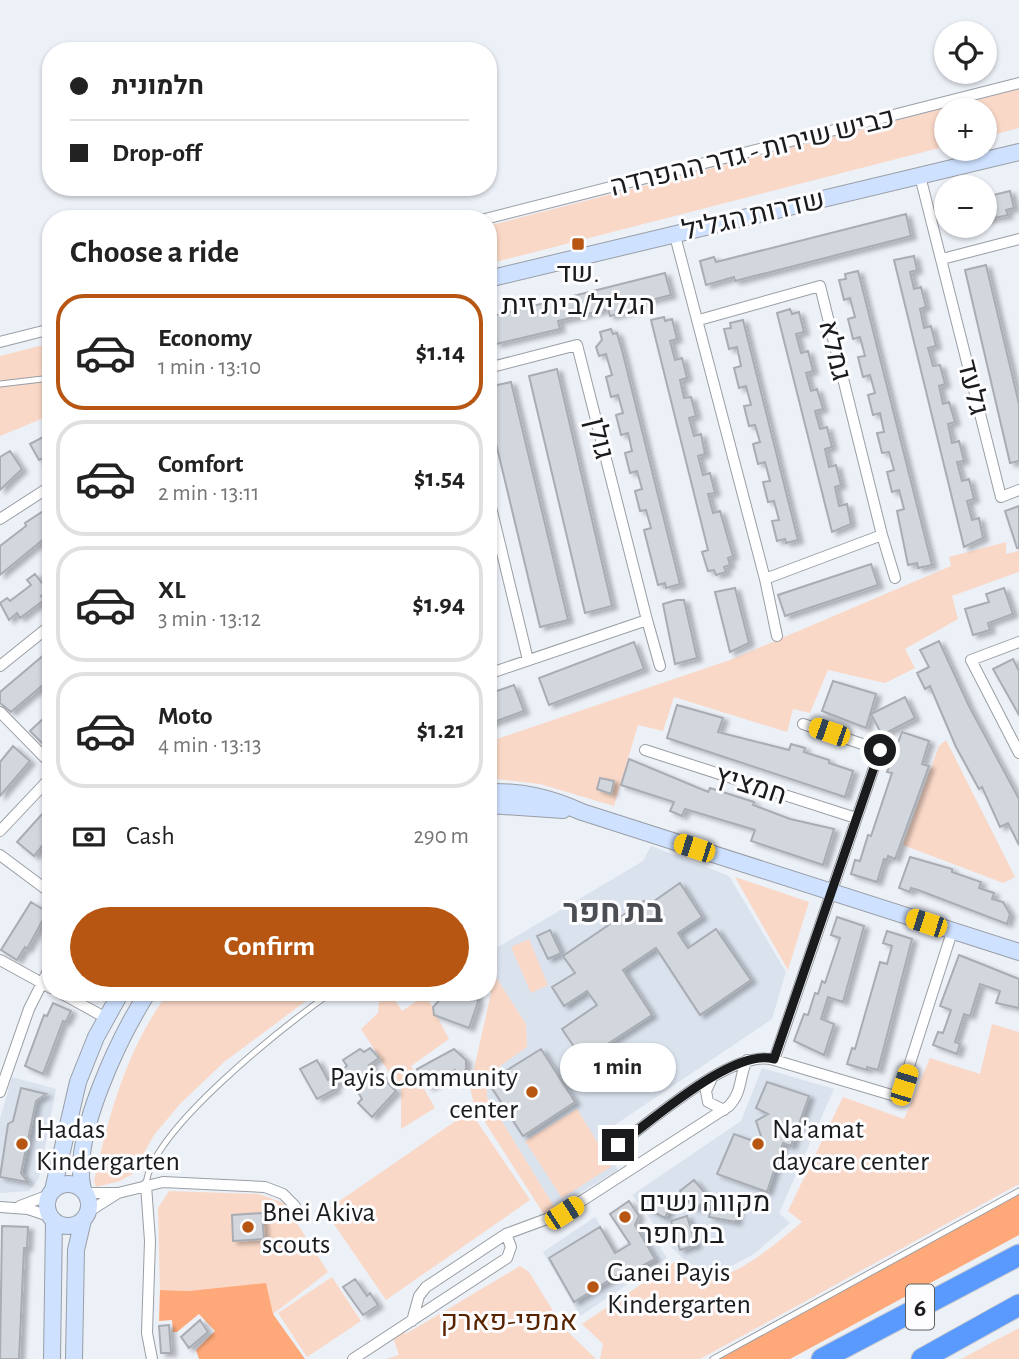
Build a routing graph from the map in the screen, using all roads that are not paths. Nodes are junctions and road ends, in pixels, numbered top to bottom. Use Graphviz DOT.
graph roads {
  1 [pos="1019,83"];
  2 [pos="1019,152"];
  3 [pos="920,176"];
  4 [pos="497,216"];
  5 [pos="674,232"];
  6 [pos="1019,240"];
  7 [pos="942,259"];
  8 [pos="497,277"];
  9 [pos="699,320"];
  10 [pos="42,331"];
  11 [pos="0,342"];
  12 [pos="497,367"];
  13 [pos="42,379"];
  14 [pos="0,384"];
  15 [pos="1019,491"];
  16 [pos="42,492"];
  17 [pos="0,519"];
  18 [pos="497,532"];
  19 [pos="882,536"];
  20 [pos="895,578"];
  21 [pos="765,579"];
  22 [pos="647,620"];
  23 [pos="42,632"];
  24 [pos="777,636"];
  25 [pos="1019,642"];
  26 [pos="528,660"];
  27 [pos="0,666"];
  28 [pos="660,666"];
  29 [pos="497,671"];
  30 [pos="0,712"];
  31 [pos="803,724"];
  32 [pos="645,750"];
  33 [pos="1019,753"];
  34 [pos="42,755"];
  35 [pos="42,787"];
  36 [pos="497,793"];
  37 [pos="497,806"];
  38 [pos="582,812"];
  39 [pos="856,818"];
  40 [pos="0,831"];
  41 [pos="0,855"];
  42 [pos="42,886"];
  43 [pos="831,892"];
  44 [pos="952,932"];
  45 [pos="1019,952"];
  46 [pos="0,960"];
  47 [pos="42,983"];
  48 [pos="42,992"];
  49 [pos="75,1001"];
  50 [pos="116,1001"];
  51 [pos="142,1001"];
  52 [pos="319,1001"];
  53 [pos="106,1018"];
  54 [pos="774,1059"];
  55 [pos="747,1060"];
  56 [pos="726,1070"];
  57 [pos="712,1078"];
  58 [pos="741,1090"];
  59 [pos="0,1092"];
  60 [pos="724,1110"];
  61 [pos="634,1167"];
  62 [pos="146,1185"];
  63 [pos="84,1191"];
  64 [pos="1019,1191"];
  65 [pos="51,1193"];
  66 [pos="118,1194"];
  67 [pos="295,1206"];
  68 [pos="4,1207"];
  69 [pos="85,1216"];
  70 [pos="51,1218"];
  71 [pos="506,1234"];
  72 [pos="1019,1255"];
  73 [pos="1019,1305"];
  74 [pos="412,1321"];
  75 [pos="52,1359"];
  76 [pos="74,1359"];
  77 [pos="152,1359"];
  78 [pos="353,1359"];
  79 [pos="713,1359"];
  80 [pos="822,1359"];
  81 [pos="922,1359"];
  1 -- 4 [label="street, כביש שירות - גדר ההפרדה"];
  2 -- 3 [label="street, שדרות הגליל"];
  3 -- 5 [label="street, שדרות הגליל"];
  3 -- 7 [label="street, גלעד"];
  5 -- 8 [label="street, שדרות הגליל"];
  5 -- 9 [label="street"];
  6 -- 7 [label="street"];
  7 -- 15 [label="street, גלעד"];
  9 -- 19 [label="street, גמלא"];
  9 -- 21 [label="street"];
  10 -- 11 [label="street"];
  12 -- 22 [label="street, גולן"];
  13 -- 14 [label="lane"];
  16 -- 17 [label="street"];
  18 -- 26 [label="street"];
  19 -- 20 [label="street, גמלא"];
  19 -- 21 [label="street"];
  21 -- 24 [label="street"];
  22 -- 26 [label="street"];
  22 -- 28 [label="street, גולן"];
  23 -- 27 [label="street"];
  25 -- 33 [label="street"];
  26 -- 29 [label="street"];
  30 -- 34 [label="street"];
  31 -- 39 [label="street"];
  32 -- 39 [label="street, חמציץ"];
  35 -- 40 [label="street"];
  36 -- 38 [label="street"];
  37 -- 38 [label="street"];
  38 -- 43 [label="street"];
  39 -- 43 [label="street"];
  41 -- 42 [label="street"];
  43 -- 44 [label="street"];
  43 -- 54 [label="street"];
  44 -- 45 [label="street"];
  44 -- 54 [label="street"];
  46 -- 47 [label="street"];
  48 -- 59 [label="street"];
  49 -- 53 [label="street"];
  50 -- 53 [label="street"];
  51 -- 63 [label="street"];
  52 -- 62 [label="lane"];
  53 -- 65 [label="street"];
  54 -- 55 [label="street"];
  55 -- 56 [label="street"];
  55 -- 58 [label="street"];
  56 -- 57 [label="street"];
  56 -- 58 [label="street"];
  57 -- 60 [label="street"];
  57 -- 61 [label="street"];
  58 -- 60 [label="street"];
  60 -- 61 [label="street"];
  61 -- 71 [label="street"];
  62 -- 66 [label="street"];
  62 -- 67 [label="street"];
  62 -- 77 [label="street"];
  63 -- 65 [label="street"];
  63 -- 66 [label="street"];
  63 -- 69 [label="street"];
  64 -- 79 [label="lane"];
  65 -- 68 [label="street"];
  65 -- 70 [label="street"];
  66 -- 69 [label="street"];
  68 -- 70 [label="street"];
  69 -- 70 [label="street"];
  69 -- 76 [label="street"];
  70 -- 75 [label="street"];
  71 -- 74 [label="street"];
  71 -- 74 [label="street"];
  72 -- 80 [label="highway, 6"];
  73 -- 81 [label="highway, 6"];
  74 -- 78 [label="street"];
}
